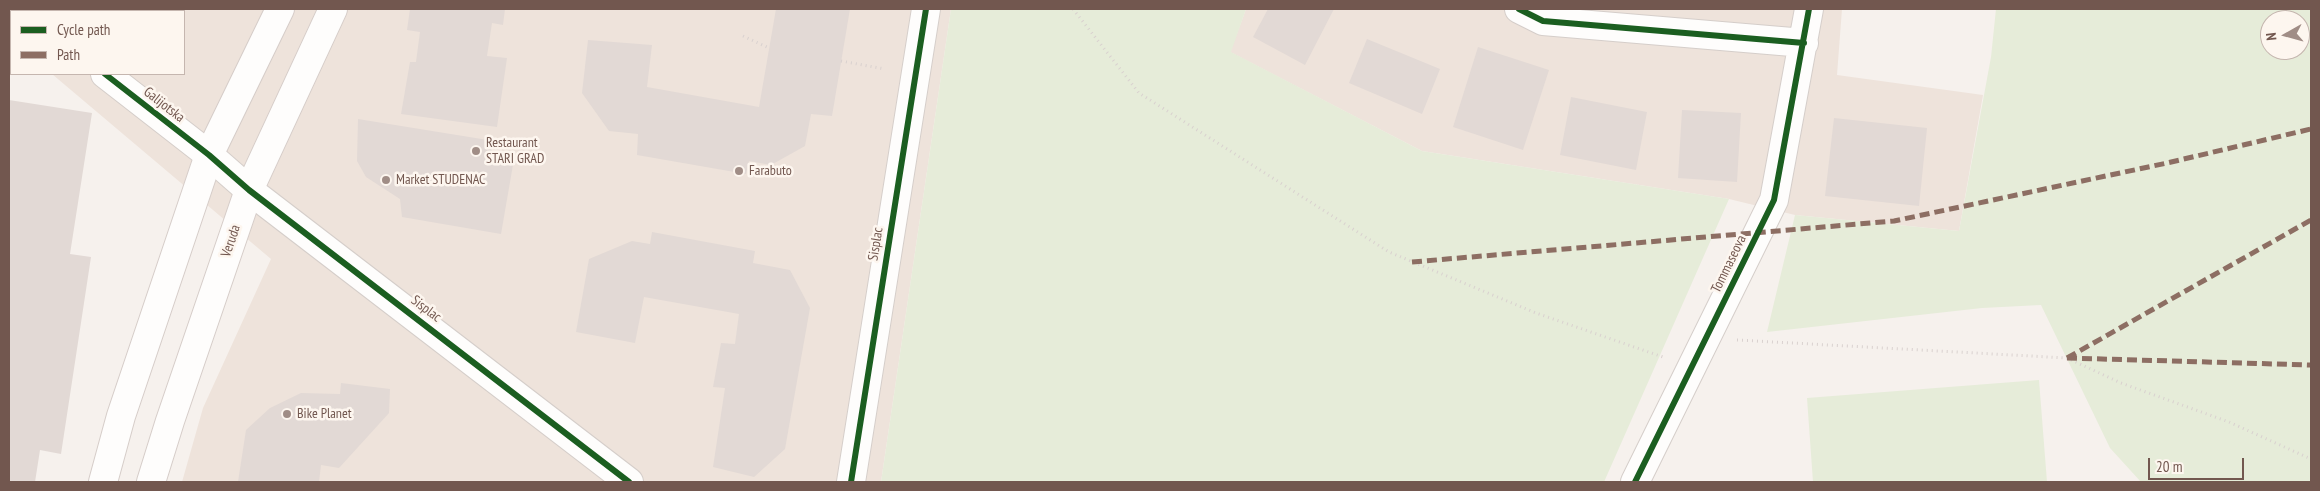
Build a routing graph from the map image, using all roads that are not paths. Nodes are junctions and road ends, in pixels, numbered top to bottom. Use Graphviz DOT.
graph roads {
  1 [pos="280,9"];
  2 [pos="333,9"];
  3 [pos="926,9"];
  4 [pos="1519,9"];
  5 [pos="1809,9"];
  6 [pos="1804,43"];
  7 [pos="106,75"];
  8 [pos="209,155"];
  9 [pos="249,190"];
  10 [pos="103,482"];
  11 [pos="151,482"];
  12 [pos="629,482"];
  13 [pos="851,482"];
  14 [pos="1635,482"];
  1 -- 8 [label="street"];
  2 -- 9 [label="street, Veruda"];
  3 -- 13 [label="street, Sisplac"];
  4 -- 6 [label="street"];
  5 -- 6 [label="street, Tommaseova"];
  6 -- 14 [label="street, Tommaseova"];
  7 -- 8 [label="street, Galijotska"];
  8 -- 9 [label="street, Sisplac"];
  8 -- 10 [label="street"];
  9 -- 11 [label="street, Veruda"];
  9 -- 12 [label="street, Sisplac"];
}
